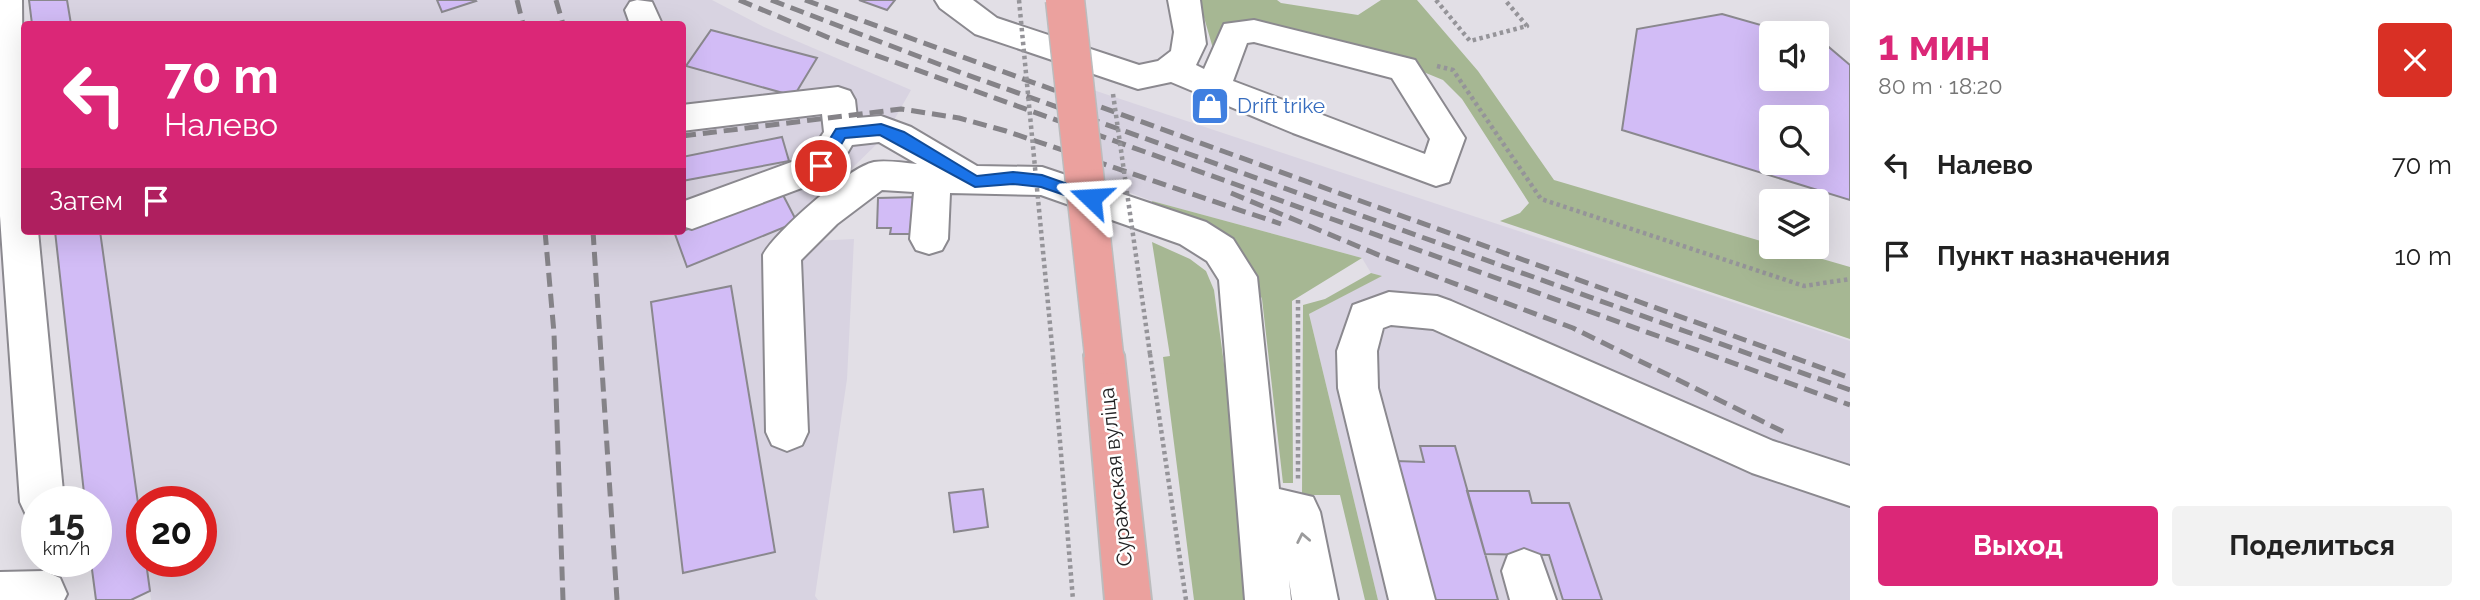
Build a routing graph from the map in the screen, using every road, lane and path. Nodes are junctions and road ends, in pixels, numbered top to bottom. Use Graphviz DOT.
graph roads {
  1 [pos="6,0"];
  2 [pos="951,0"];
  3 [pos="1019,0"];
  4 [pos="1065,0"];
  5 [pos="1184,0"];
  6 [pos="1436,0"];
  7 [pos="1505,0"];
  8 [pos="1427,64"];
  9 [pos="1176,70"];
  10 [pos="1111,82"];
  11 [pos="1214,86"];
  12 [pos="686,118"];
  13 [pos="841,133"];
  14 [pos="933,179"];
  15 [pos="975,182"];
  16 [pos="692,214"];
  17 [pos="929,239"];
  18 [pos="1850,279"];
  19 [pos="1298,300"];
  20 [pos="787,432"];
  21 [pos="41,486"];
  22 [pos="1850,486"];
  23 [pos="1279,510"];
  24 [pos="43,585"];
  25 [pos="0,595"];
  26 [pos="1073,600"];
  27 [pos="1128,600"];
  28 [pos="1186,600"];
  29 [pos="1268,600"];
  30 [pos="1315,600"];
  31 [pos="1412,600"];
  1 -- 21 [label="lane"];
  2 -- 9 [label="lane"];
  3 -- 26 [label="path, bridge"];
  4 -- 27 [label="main road, Суражская вуліца, bridge"];
  5 -- 9 [label="lane"];
  6 -- 7 [label="path"];
  8 -- 18 [label="path"];
  9 -- 11 [label="lane"];
  10 -- 28 [label="path, bridge"];
  11 -- 11 [label="lane"];
  12 -- 13 [label="lane"];
  13 -- 15 [label="lane"];
  13 -- 16 [label="lane"];
  14 -- 15 [label="lane"];
  14 -- 17 [label="lane"];
  14 -- 20 [label="lane"];
  15 -- 23 [label="lane"];
  19 -- 23 [label="path"];
  22 -- 31 [label="lane"];
  23 -- 29 [label="lane"];
  30 -- 23 [label="lane, one-way"];
  24 -- 25 [label="lane"];
}
